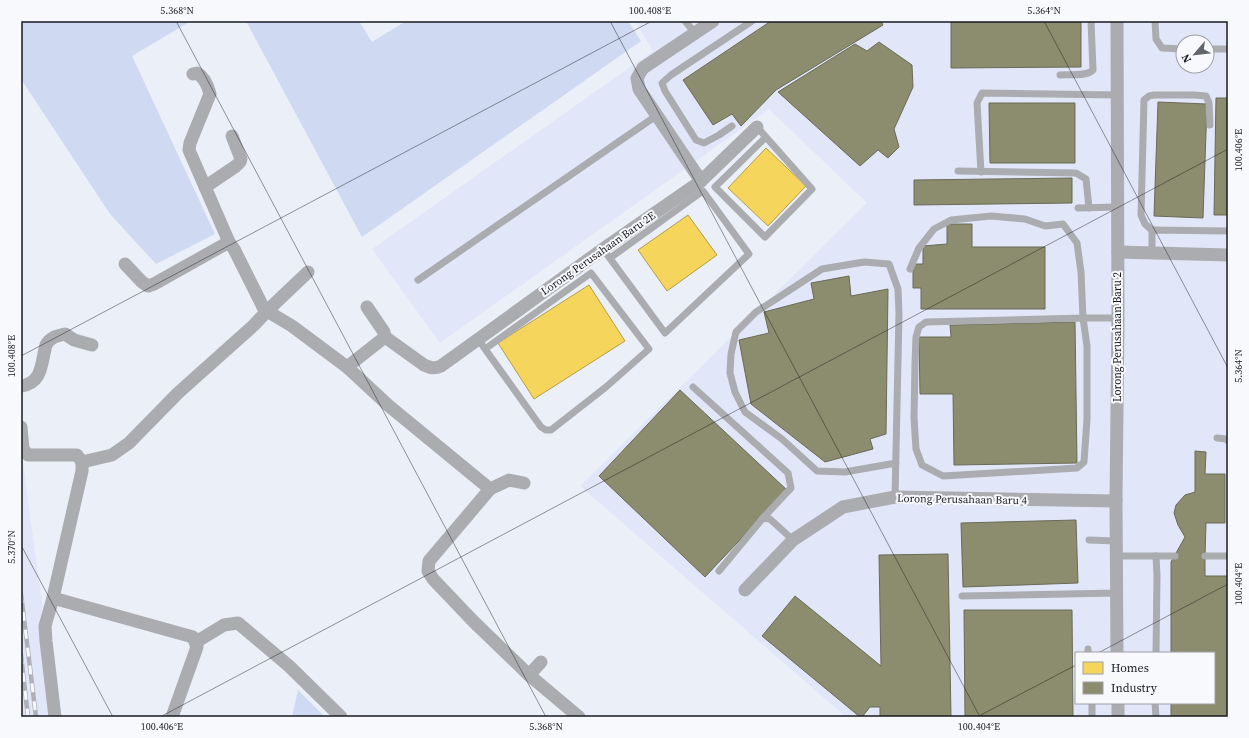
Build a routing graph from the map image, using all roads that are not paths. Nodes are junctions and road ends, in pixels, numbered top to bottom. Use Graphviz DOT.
graph roads {
  1 [pos="685,21"];
  2 [pos="713,21"];
  3 [pos="752,21"];
  4 [pos="1091,21"];
  5 [pos="1117,21"];
  6 [pos="1155,21"];
  7 [pos="695,33"];
  8 [pos="1175,48"];
  9 [pos="1215,49"];
  10 [pos="1228,49"];
  11 [pos="193,74"];
  12 [pos="1060,75"];
  13 [pos="1117,95"];
  14 [pos="656,116"];
  15 [pos="1210,125"];
  16 [pos="732,126"];
  17 [pos="757,127"];
  18 [pos="232,136"];
  19 [pos="766,138"];
  20 [pos="958,171"];
  21 [pos="981,172"];
  22 [pos="701,181"];
  23 [pos="205,187"];
  24 [pos="1117,207"];
  25 [pos="1078,208"];
  26 [pos="1089,208"];
  27 [pos="1152,230"];
  28 [pos="1228,231"];
  29 [pos="229,242"];
  30 [pos="1118,252"];
  31 [pos="606,253"];
  32 [pos="1152,253"];
  33 [pos="1228,255"];
  34 [pos="125,264"];
  35 [pos="910,269"];
  36 [pos="308,272"];
  37 [pos="418,280"];
  38 [pos="366,307"];
  39 [pos="267,311"];
  40 [pos="1083,318"];
  41 [pos="1118,318"];
  42 [pos="385,337"];
  43 [pos="481,344"];
  44 [pos="92,345"];
  45 [pos="347,367"];
  46 [pos="21,386"];
  47 [pos="693,387"];
  48 [pos="21,427"];
  49 [pos="1217,438"];
  50 [pos="1228,441"];
  51 [pos="82,462"];
  52 [pos="896,463"];
  53 [pos="524,482"];
  54 [pos="490,489"];
  55 [pos="895,497"];
  56 [pos="1116,501"];
  57 [pos="763,518"];
  58 [pos="793,540"];
  59 [pos="1089,540"];
  60 [pos="1116,541"];
  61 [pos="1116,556"];
  62 [pos="1156,556"];
  63 [pos="1175,556"];
  64 [pos="1205,556"];
  65 [pos="1228,556"];
  66 [pos="719,571"];
  67 [pos="744,590"];
  68 [pos="1117,593"];
  69 [pos="962,596"];
  70 [pos="54,598"];
  71 [pos="196,642"];
  72 [pos="1117,652"];
  73 [pos="1156,652"];
  74 [pos="541,662"];
  75 [pos="529,675"];
  76 [pos="1092,704"];
  77 [pos="1118,704"];
  78 [pos="1155,704"];
  79 [pos="55,717"];
  80 [pos="172,717"];
  81 [pos="341,717"];
  82 [pos="579,717"];
  83 [pos="1092,717"];
  84 [pos="1118,717"];
  85 [pos="1156,717"];
  1 -- 7 [label="lane"];
  2 -- 7 [label="street"];
  3 -- 16 [label="lane"];
  4 -- 12 [label="lane"];
  5 -- 13 [label="street, Lorong Perusahaan Baru 2"];
  6 -- 8 [label="lane"];
  7 -- 14 [label="street"];
  9 -- 10 [label="lane"];
  11 -- 23 [label="street"];
  13 -- 21 [label="lane"];
  13 -- 24 [label="street, Lorong Perusahaan Baru 2"];
  14 -- 22 [label="street"];
  14 -- 37 [label="lane"];
  15 -- 27 [label="lane"];
  17 -- 19 [label="lane"];
  17 -- 22 [label="street, Lorong Perusahaan Baru 2E"];
  18 -- 23 [label="street"];
  19 -- 19 [label="lane"];
  20 -- 21 [label="lane"];
  21 -- 26 [label="lane"];
  22 -- 31 [label="street, Lorong Perusahaan Baru 2E"];
  23 -- 29 [label="street"];
  24 -- 26 [label="lane"];
  24 -- 30 [label="street, Lorong Perusahaan Baru 2"];
  25 -- 26 [label="lane"];
  27 -- 28 [label="lane"];
  27 -- 32 [label="lane"];
  29 -- 34 [label="street"];
  29 -- 39 [label="street"];
  30 -- 32 [label="street"];
  30 -- 41 [label="street, Lorong Perusahaan Baru 2"];
  31 -- 31 [label="lane"];
  31 -- 43 [label="street, Lorong Perusahaan Baru 2E"];
  32 -- 33 [label="street"];
  35 -- 40 [label="lane"];
  36 -- 39 [label="street"];
  38 -- 42 [label="street"];
  39 -- 45 [label="street"];
  39 -- 51 [label="street"];
  40 -- 40 [label="lane"];
  40 -- 41 [label="lane"];
  41 -- 56 [label="street, Lorong Perusahaan Baru 2"];
  42 -- 43 [label="street, Lorong Perusahaan Baru 2E"];
  42 -- 45 [label="street"];
  43 -- 43 [label="lane"];
  44 -- 46 [label="street"];
  45 -- 54 [label="street"];
  47 -- 57 [label="lane"];
  48 -- 51 [label="street"];
  49 -- 50 [label="lane"];
  51 -- 70 [label="street"];
  52 -- 52 [label="lane"];
  52 -- 55 [label="lane"];
  53 -- 54 [label="street"];
  54 -- 75 [label="street"];
  55 -- 56 [label="street, Lorong Perusahaan Baru 4"];
  55 -- 58 [label="street, Lorong Perusahaan Baru 4"];
  56 -- 60 [label="street, Lorong Perusahaan Baru 2"];
  57 -- 58 [label="lane"];
  57 -- 66 [label="lane"];
  58 -- 67 [label="street, Lorong Perusahaan Baru 4"];
  59 -- 60 [label="lane"];
  60 -- 61 [label="street, Lorong Perusahaan Baru 2"];
  61 -- 62 [label="lane"];
  61 -- 68 [label="street, Lorong Perusahaan Baru 2"];
  62 -- 63 [label="lane"];
  62 -- 73 [label="lane"];
  64 -- 65 [label="lane"];
  68 -- 69 [label="lane"];
  68 -- 72 [label="street, Lorong Perusahaan Baru 2"];
  70 -- 71 [label="street"];
  70 -- 79 [label="street"];
  71 -- 80 [label="street"];
  71 -- 81 [label="street"];
  74 -- 75 [label="street"];
  75 -- 82 [label="street"];
  76 -- 83 [label="lane"];
  77 -- 84 [label="street"];
  78 -- 85 [label="lane"];
}
